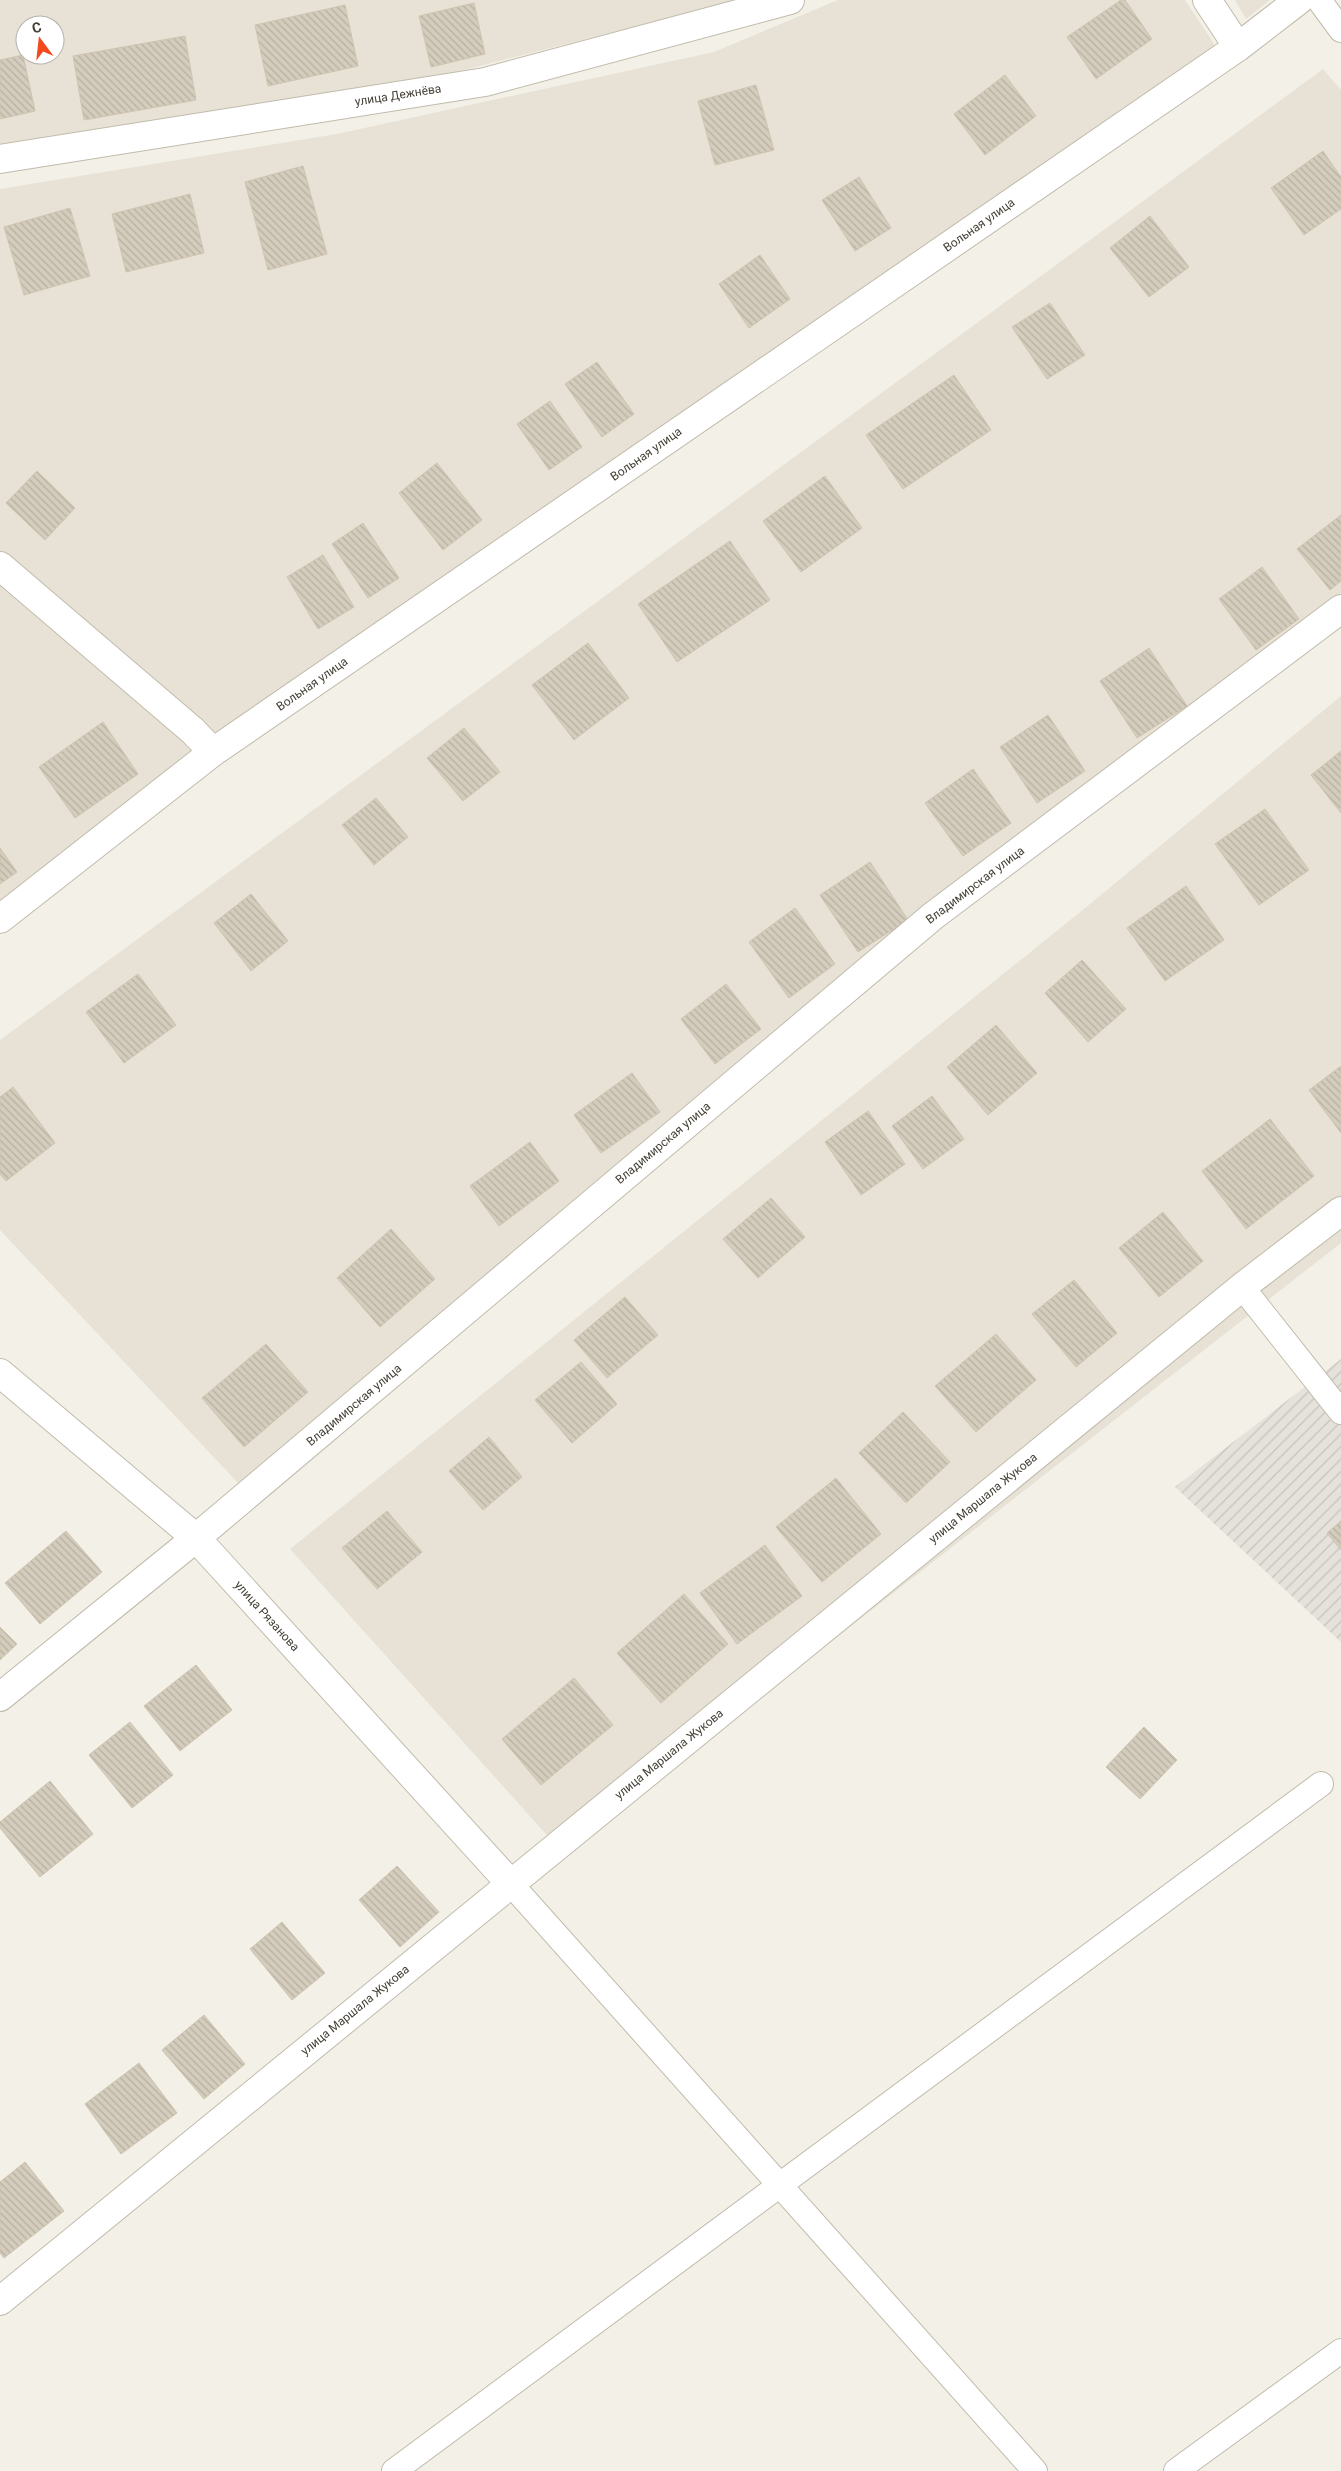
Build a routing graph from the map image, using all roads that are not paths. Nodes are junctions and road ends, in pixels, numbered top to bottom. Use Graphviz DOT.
graph roads {
  1 [pos="790,0"];
  2 [pos="1207,0"];
  3 [pos="1299,0"];
  4 [pos="1319,0"];
  5 [pos="1341,30"];
  6 [pos="1238,46"];
  7 [pos="0,159"];
  8 [pos="0,566"];
  9 [pos="1341,609"];
  10 [pos="213,752"];
  11 [pos="0,919"];
  12 [pos="1341,1211"];
  13 [pos="1242,1287"];
  14 [pos="0,1373"];
  15 [pos="1341,1412"];
  16 [pos="196,1538"];
  17 [pos="0,1696"];
  18 [pos="1321,1784"];
  19 [pos="510,1883"];
  20 [pos="780,2186"];
  21 [pos="0,2301"];
  22 [pos="1341,2351"];
  23 [pos="394,2471"];
  24 [pos="1035,2471"];
  25 [pos="1176,2471"];
  1 -- 7 [label="street, улица Дежнёва"];
  2 -- 6 [label="street"];
  3 -- 6 [label="street, Вольная улица"];
  4 -- 5 [label="lane"];
  6 -- 10 [label="street, Вольная улица"];
  8 -- 10 [label="street"];
  9 -- 16 [label="street, Владимирская улица"];
  10 -- 11 [label="street, Вольная улица"];
  12 -- 13 [label="street, улица Маршала Жукова"];
  13 -- 15 [label="lane"];
  13 -- 19 [label="street, улица Маршала Жукова"];
  14 -- 16 [label="street, улица Рязанова"];
  16 -- 17 [label="street, Владимирская улица"];
  16 -- 19 [label="street, улица Рязанова"];
  18 -- 20 [label="lane"];
  19 -- 20 [label="lane"];
  19 -- 21 [label="street, улица Маршала Жукова"];
  20 -- 23 [label="lane"];
  20 -- 24 [label="lane"];
  22 -- 25 [label="lane"];
}
